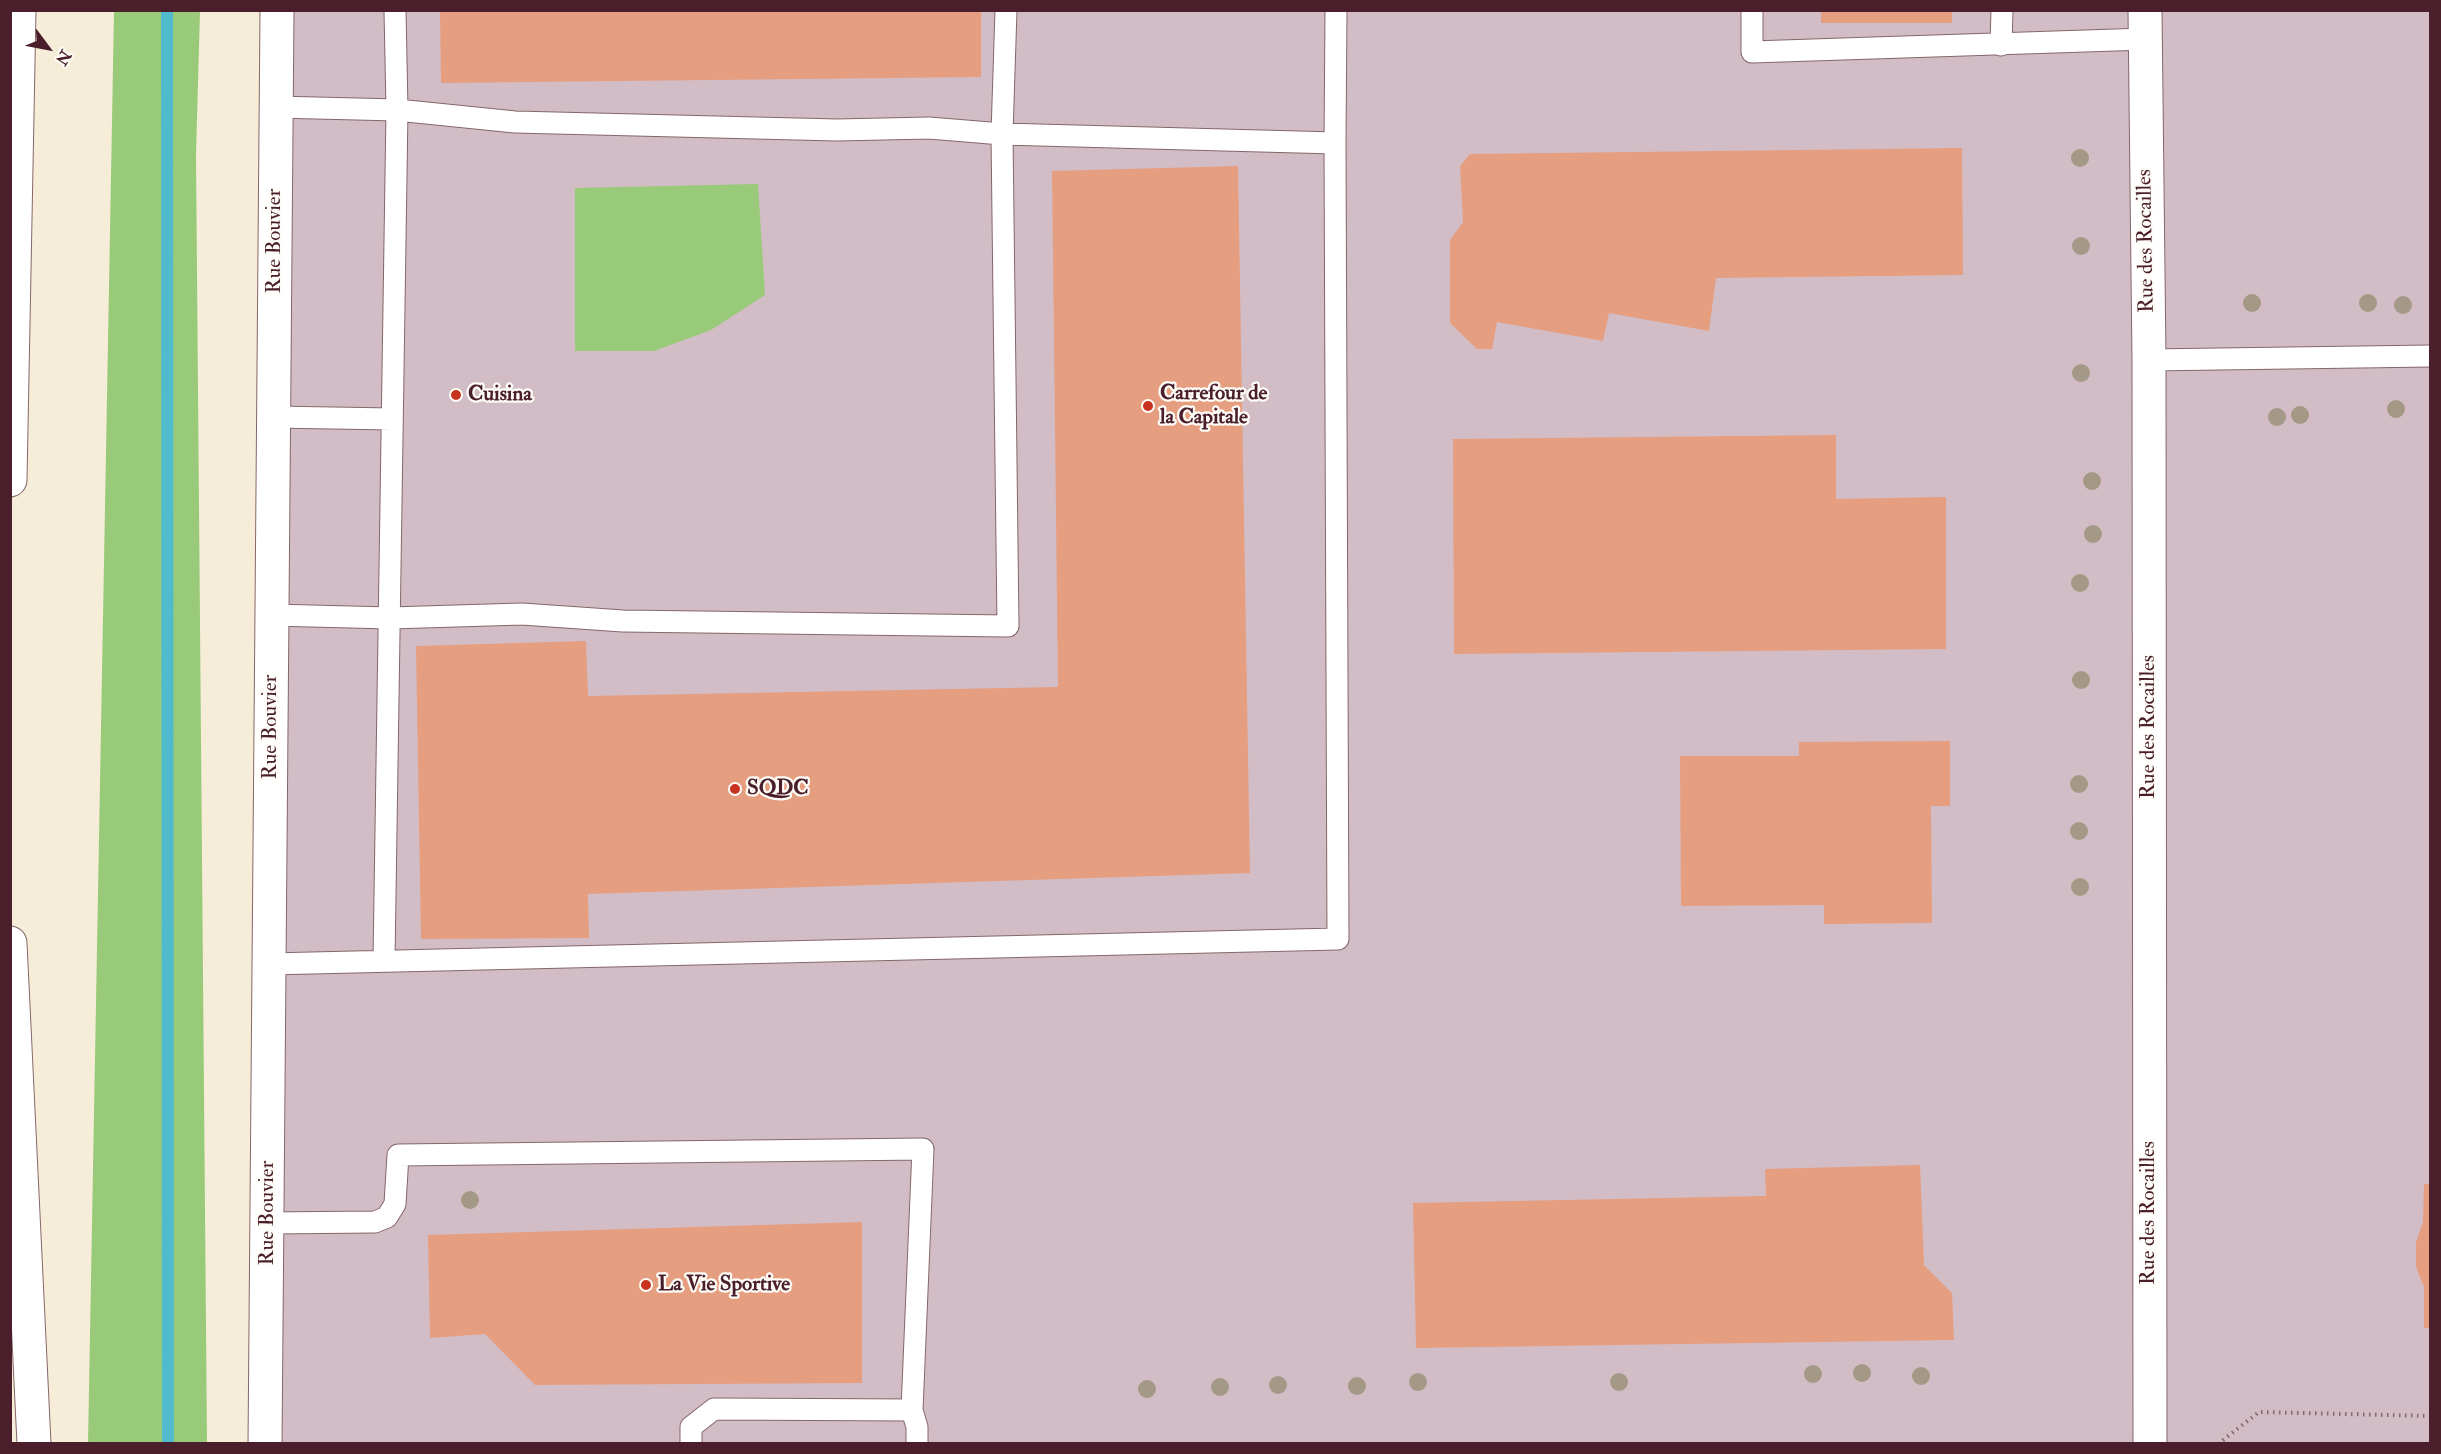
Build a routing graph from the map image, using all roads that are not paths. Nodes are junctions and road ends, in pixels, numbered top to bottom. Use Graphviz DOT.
graph roads {
  1 [pos="19,10"];
  2 [pos="277,10"];
  3 [pos="395,10"];
  4 [pos="1006,10"];
  5 [pos="1336,10"];
  6 [pos="1752,10"];
  7 [pos="2002,10"];
  8 [pos="2145,25"];
  9 [pos="2001,45"];
  10 [pos="276,107"];
  11 [pos="398,110"];
  12 [pos="1002,134"];
  13 [pos="1335,142"];
  14 [pos="2430,356"];
  15 [pos="2149,360"];
  16 [pos="273,417"];
  17 [pos="392,419"];
  18 [pos="10,480"];
  19 [pos="272,615"];
  20 [pos="390,618"];
  21 [pos="10,943"];
  22 [pos="384,961"];
  23 [pos="269,964"];
  24 [pos="268,1223"];
  25 [pos="912,1410"];
  26 [pos="34,1443"];
  27 [pos="265,1443"];
  28 [pos="691,1443"];
  29 [pos="917,1443"];
  30 [pos="2150,1443"];
  1 -- 18 [label="main road"];
  2 -- 10 [label="main road, Rue Bouvier"];
  3 -- 11 [label="lane"];
  4 -- 12 [label="lane"];
  5 -- 13 [label="lane"];
  6 -- 9 [label="lane"];
  7 -- 9 [label="lane"];
  8 -- 9 [label="lane"];
  8 -- 15 [label="main road, Rue des Rocailles"];
  10 -- 11 [label="lane"];
  10 -- 16 [label="main road, Rue Bouvier"];
  11 -- 12 [label="lane"];
  11 -- 17 [label="lane"];
  12 -- 13 [label="lane"];
  12 -- 20 [label="lane"];
  13 -- 22 [label="lane"];
  14 -- 15 [label="lane"];
  15 -- 30 [label="main road, Rue des Rocailles"];
  16 -- 17 [label="lane"];
  16 -- 19 [label="main road, Rue Bouvier"];
  17 -- 20 [label="lane"];
  19 -- 20 [label="lane"];
  19 -- 23 [label="main road, Rue Bouvier"];
  20 -- 22 [label="lane"];
  21 -- 26 [label="main road"];
  22 -- 23 [label="lane"];
  23 -- 24 [label="main road, Rue Bouvier"];
  24 -- 25 [label="lane"];
  24 -- 27 [label="main road, Rue Bouvier"];
  25 -- 28 [label="lane"];
  25 -- 29 [label="lane"];
}
